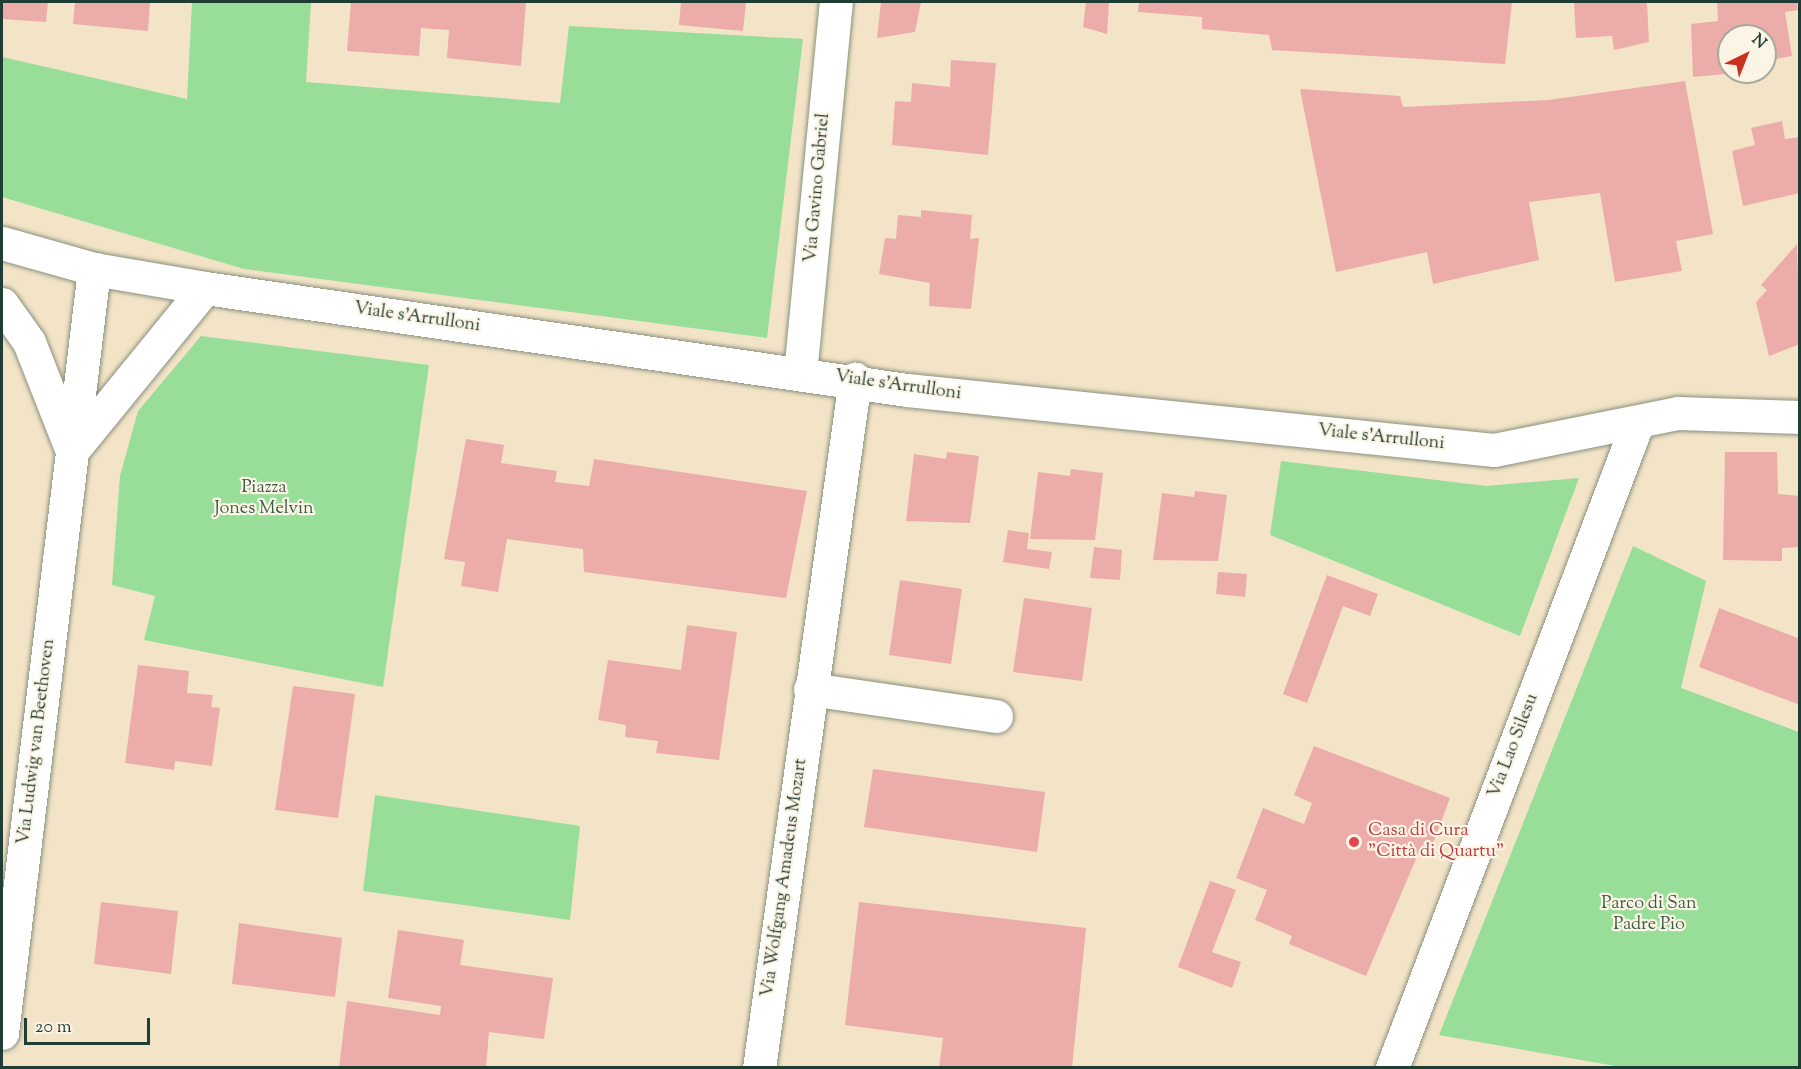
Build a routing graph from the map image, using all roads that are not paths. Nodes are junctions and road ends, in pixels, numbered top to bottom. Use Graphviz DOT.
graph roads {
  1 [pos="836,2"];
  2 [pos="2,243"];
  3 [pos="94,269"];
  4 [pos="205,288"];
  5 [pos="2,304"];
  6 [pos="800,374"];
  7 [pos="855,379"];
  8 [pos="1800,417"];
  9 [pos="1636,424"];
  10 [pos="72,451"];
  11 [pos="810,689"];
  12 [pos="996,716"];
  13 [pos="2,1033"];
  14 [pos="759,1068"];
  15 [pos="1392,1068"];
  1 -- 6 [label="street, Via Gavino Gabriel"];
  2 -- 3 [label="street, Viale s'Arrulloni"];
  3 -- 4 [label="street, Viale s'Arrulloni"];
  3 -- 10 [label="street, Via Ludwig van Beethoven"];
  4 -- 6 [label="street, Viale s'Arrulloni"];
  4 -- 10 [label="street"];
  5 -- 10 [label="street, Via Ludwig van Beethoven"];
  6 -- 7 [label="street, Viale s'Arrulloni"];
  7 -- 9 [label="street, Viale s'Arrulloni"];
  7 -- 11 [label="street, Via Wolfgang Amadeus Mozart"];
  8 -- 9 [label="street, Viale s'Arrulloni"];
  9 -- 15 [label="street, Via Lao Silesu"];
  10 -- 13 [label="street, Via Ludwig van Beethoven"];
  11 -- 12 [label="street"];
  11 -- 14 [label="street, Via Wolfgang Amadeus Mozart"];
}
